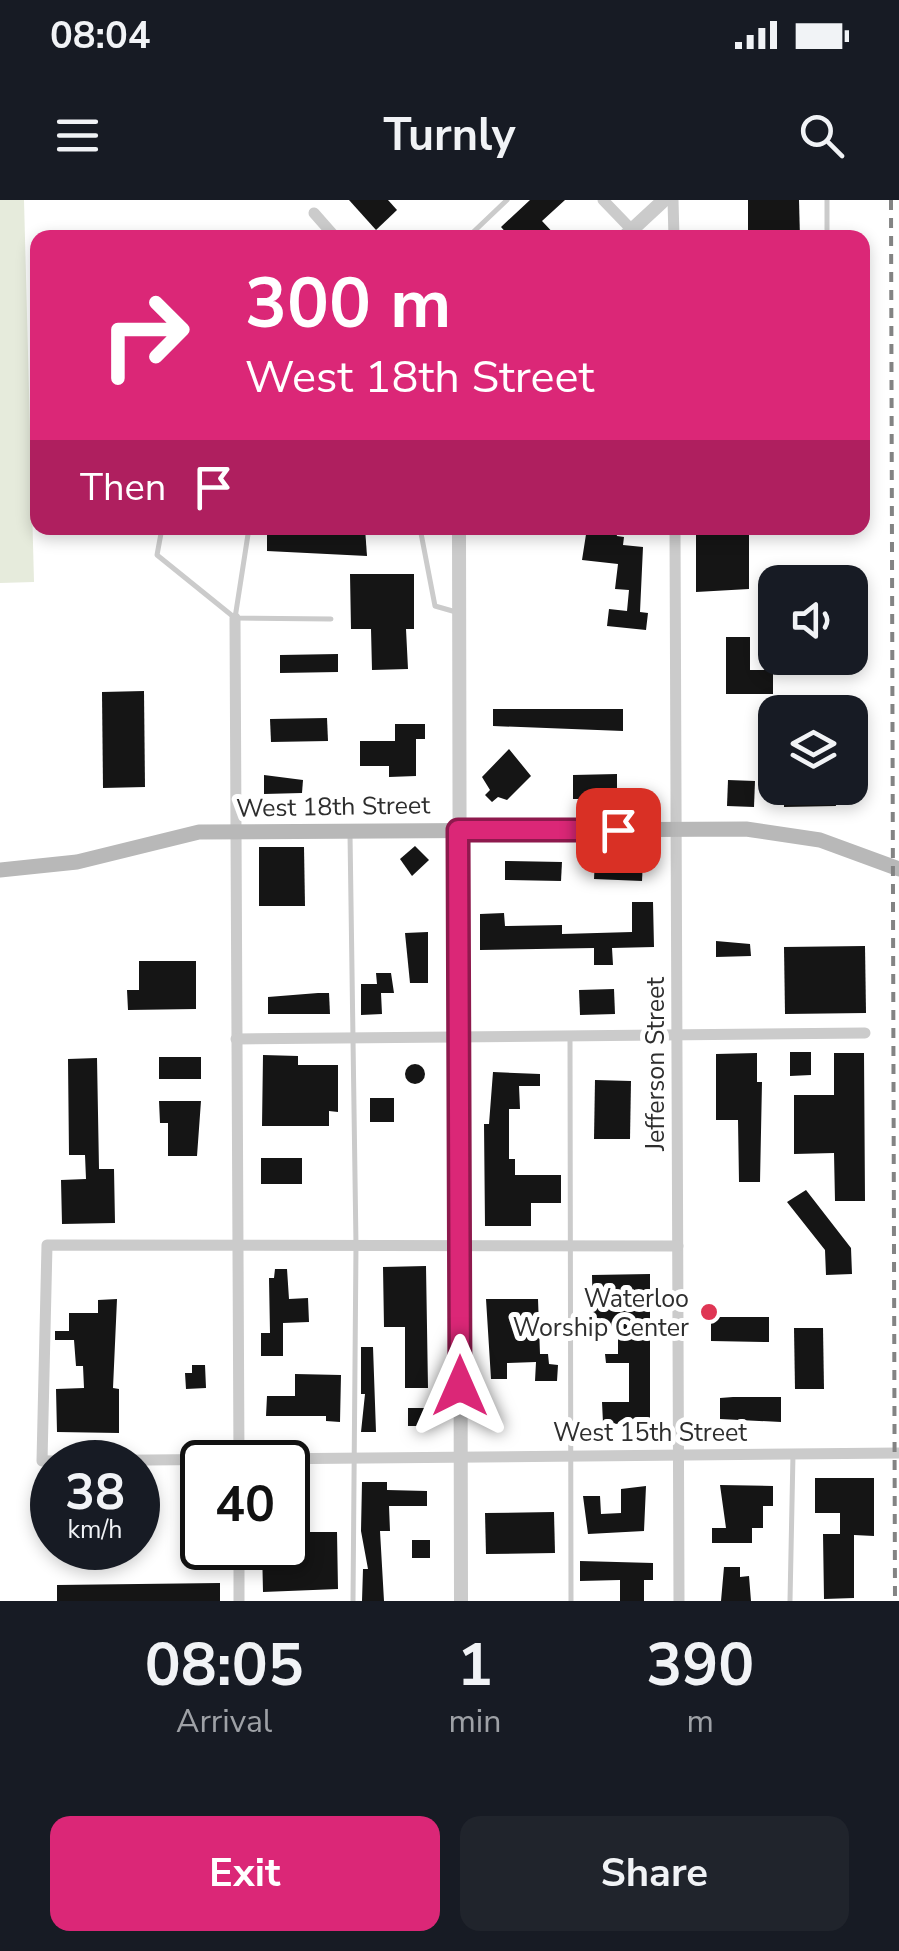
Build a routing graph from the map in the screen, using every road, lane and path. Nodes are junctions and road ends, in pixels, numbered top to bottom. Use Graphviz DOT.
graph roads {
  1 [pos="507,200"];
  2 [pos="603,200"];
  3 [pos="664,200"];
  4 [pos="673,200"];
  5 [pos="827,200"];
  6 [pos="314,213"];
  7 [pos="329,230"];
  8 [pos="475,230"];
  9 [pos="624,230"];
  10 [pos="631,230"];
  11 [pos="674,230"];
  12 [pos="828,230"];
  13 [pos="161,535"];
  14 [pos="249,535"];
  15 [pos="421,535"];
  16 [pos="460,535"];
  17 [pos="676,535"];
  18 [pos="459,613"];
  19 [pos="234,618"];
  20 [pos="332,619"];
  21 [pos="458,830"];
  22 [pos="676,830"];
  23 [pos="350,831"];
  24 [pos="236,832"];
  25 [pos="0,870"];
  26 [pos="899,870"];
  27 [pos="866,1032"];
  28 [pos="677,1035"];
  29 [pos="570,1036"];
  30 [pos="459,1037"];
  31 [pos="352,1038"];
  32 [pos="236,1040"];
  33 [pos="238,1245"];
  34 [pos="356,1245"];
  35 [pos="460,1246"];
  36 [pos="569,1246"];
  37 [pos="678,1246"];
  38 [pos="239,1440"];
  39 [pos="679,1454"];
  40 [pos="792,1454"];
  41 [pos="899,1454"];
  42 [pos="568,1455"];
  43 [pos="352,1456"];
  44 [pos="461,1456"];
  45 [pos="310,1457"];
  46 [pos="180,1460"];
  47 [pos="239,1570"];
  48 [pos="239,1601"];
  49 [pos="353,1601"];
  50 [pos="462,1601"];
  51 [pos="571,1601"];
  52 [pos="679,1601"];
  53 [pos="790,1601"];
  1 -- 8 [label="lane"];
  2 -- 9 [label="street"];
  3 -- 10 [label="street"];
  4 -- 11 [label="street"];
  5 -- 12 [label="lane"];
  6 -- 7 [label="street"];
  13 -- 19 [label="lane"];
  14 -- 19 [label="lane"];
  15 -- 18 [label="lane"];
  16 -- 18 [label="street"];
  17 -- 22 [label="street, Jefferson Street"];
  18 -- 21 [label="street"];
  19 -- 20 [label="lane"];
  19 -- 24 [label="street"];
  21 -- 22 [label="main road, West 18th Street"];
  21 -- 23 [label="main road, West 18th Street"];
  21 -- 30 [label="street"];
  22 -- 26 [label="main road, West 18th Street"];
  22 -- 28 [label="street, Jefferson Street"];
  23 -- 24 [label="main road, West 18th Street"];
  23 -- 31 [label="lane"];
  24 -- 25 [label="main road, West 18th Street"];
  24 -- 32 [label="street"];
  27 -- 28 [label="street"];
  28 -- 29 [label="street"];
  28 -- 37 [label="street, Jefferson Street"];
  29 -- 30 [label="street"];
  29 -- 36 [label="lane"];
  30 -- 31 [label="street"];
  30 -- 35 [label="street"];
  31 -- 32 [label="street"];
  31 -- 34 [label="lane"];
  32 -- 33 [label="street"];
  33 -- 34 [label="street"];
  33 -- 38 [label="street"];
  33 -- 46 [label="street, West 15th Street"];
  34 -- 35 [label="street"];
  34 -- 43 [label="lane"];
  35 -- 36 [label="street"];
  35 -- 44 [label="street"];
  36 -- 37 [label="street"];
  36 -- 42 [label="lane"];
  37 -- 39 [label="street, Jefferson Street"];
  39 -- 40 [label="street, West 15th Street"];
  39 -- 42 [label="street, West 15th Street"];
  39 -- 52 [label="street, Jefferson Street"];
  40 -- 41 [label="street, West 15th Street"];
  40 -- 53 [label="lane"];
  42 -- 44 [label="street, West 15th Street"];
  42 -- 51 [label="lane"];
  43 -- 44 [label="street, West 15th Street"];
  43 -- 45 [label="street, West 15th Street"];
  43 -- 49 [label="lane"];
  44 -- 50 [label="street"];
  47 -- 48 [label="street"];
}
